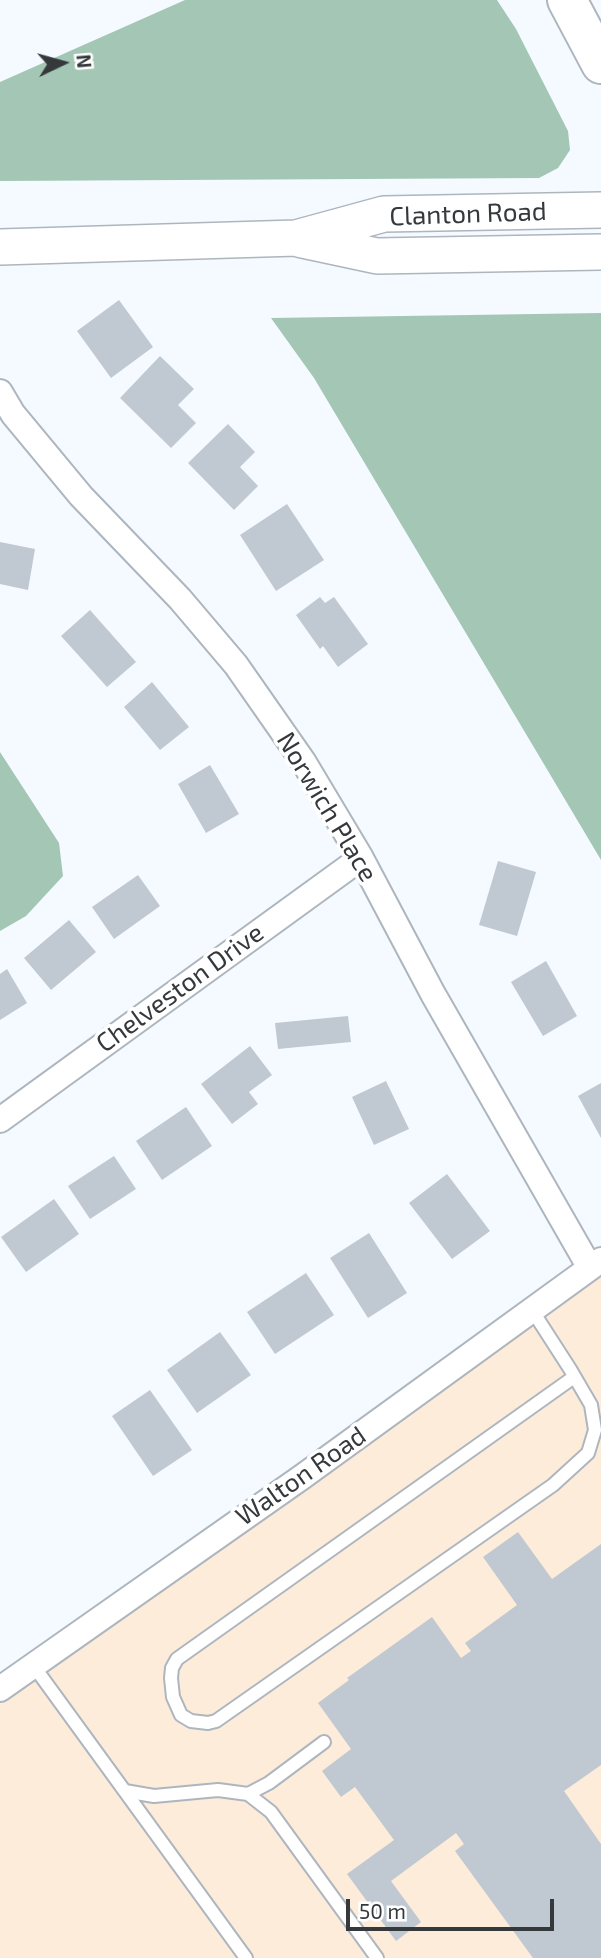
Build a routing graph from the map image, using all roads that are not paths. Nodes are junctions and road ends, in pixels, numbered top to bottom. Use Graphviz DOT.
graph roads {
  1 [pos="567,0"];
  2 [pos="601,64"];
  3 [pos="601,210"];
  4 [pos="296,238"];
  5 [pos="0,247"];
  6 [pos="601,252"];
  7 [pos="0,392"];
  8 [pos="7,419"];
  9 [pos="361,858"];
  10 [pos="0,1120"];
  11 [pos="596,1264"];
  12 [pos="532,1310"];
  13 [pos="575,1377"];
  14 [pos="33,1665"];
  15 [pos="0,1689"];
  16 [pos="324,1742"];
  17 [pos="125,1791"];
  18 [pos="248,1794"];
  19 [pos="246,1958"];
  20 [pos="377,1958"];
  1 -- 2 [label="main road"];
  3 -- 4 [label="main road, Clanton Road"];
  4 -- 5 [label="main road, Clanton Road"];
  4 -- 6 [label="main road, Clanton Road"];
  7 -- 8 [label="street, Norwich Place"];
  8 -- 9 [label="street, Norwich Place"];
  9 -- 10 [label="street, Chelveston Drive"];
  9 -- 11 [label="street, Norwich Place"];
  11 -- 12 [label="street, Walton Road"];
  12 -- 13 [label="lane"];
  12 -- 14 [label="street, Walton Road"];
  13 -- 13 [label="lane"];
  14 -- 15 [label="street, Walton Road"];
  14 -- 17 [label="lane"];
  16 -- 18 [label="lane"];
  17 -- 18 [label="lane"];
  17 -- 19 [label="lane"];
  18 -- 20 [label="lane"];
}
